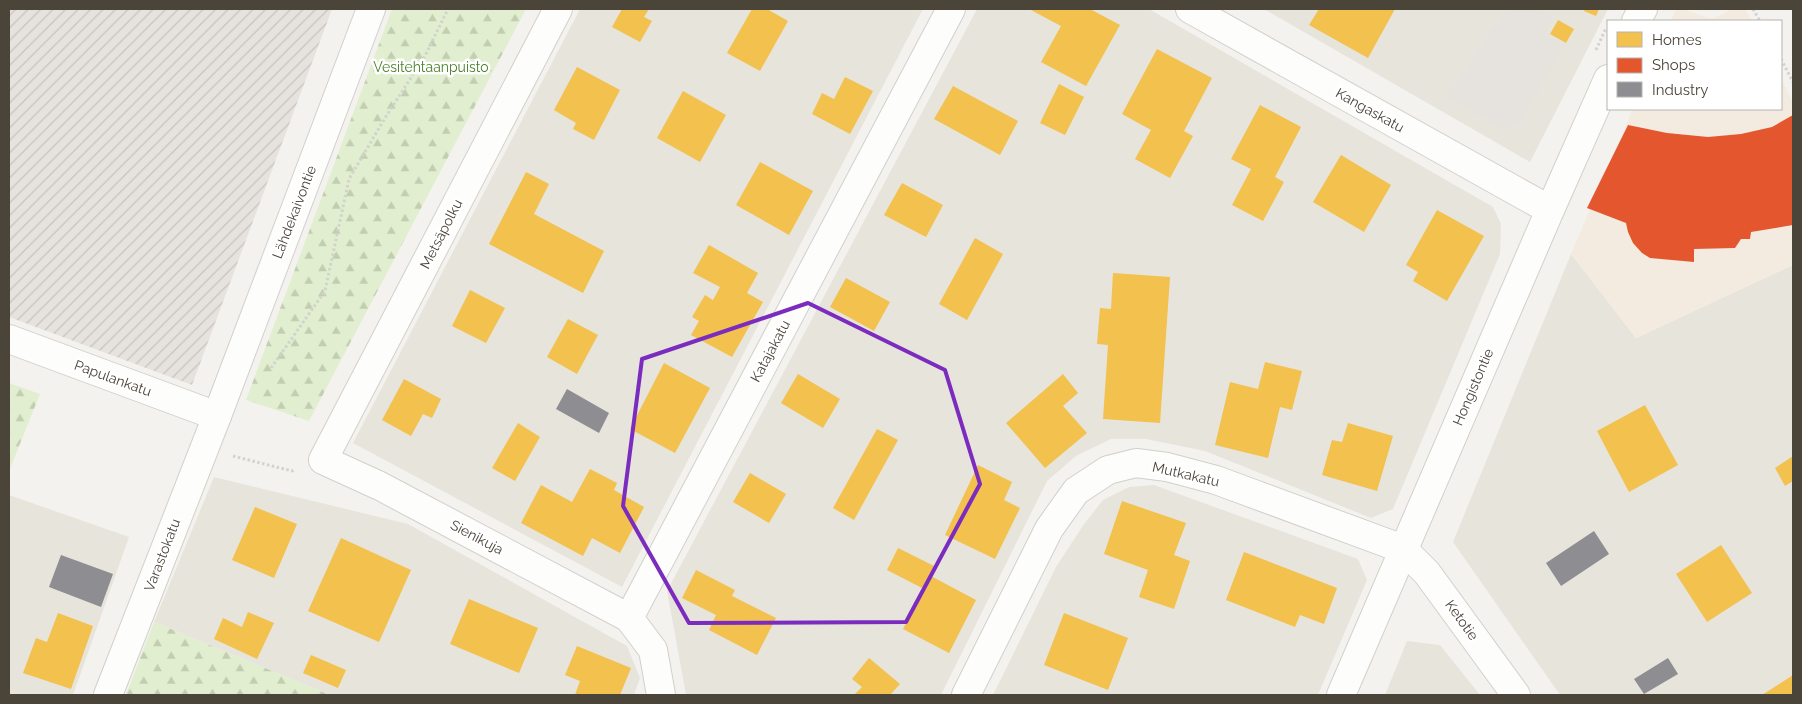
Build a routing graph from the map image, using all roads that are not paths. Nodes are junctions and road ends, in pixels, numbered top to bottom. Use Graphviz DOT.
graph roads {
  1 [pos="370,9"];
  2 [pos="558,9"];
  3 [pos="951,9"];
  4 [pos="1190,9"];
  5 [pos="1607,81"];
  6 [pos="1550,210"];
  7 [pos="9,339"];
  8 [pos="216,416"];
  9 [pos="323,460"];
  10 [pos="1403,549"];
  11 [pos="628,618"];
  12 [pos="108,695"];
  13 [pos="661,695"];
  14 [pos="966,695"];
  15 [pos="1341,695"];
  16 [pos="1516,695"];
  1 -- 8 [label="street, Lähdekaivontie"];
  2 -- 9 [label="street, Metsäpolku"];
  3 -- 11 [label="street, Katajakatu"];
  4 -- 6 [label="street, Kangaskatu"];
  5 -- 6 [label="street, Hongistontie"];
  6 -- 10 [label="street, Hongistontie"];
  7 -- 8 [label="street, Papulankatu"];
  8 -- 12 [label="street, Varastokatu"];
  9 -- 11 [label="street, Sienikuja"];
  10 -- 14 [label="street, Mutkakatu"];
  10 -- 15 [label="street, Hongistontie"];
  10 -- 16 [label="street, Ketotie"];
  11 -- 13 [label="street"];
}
